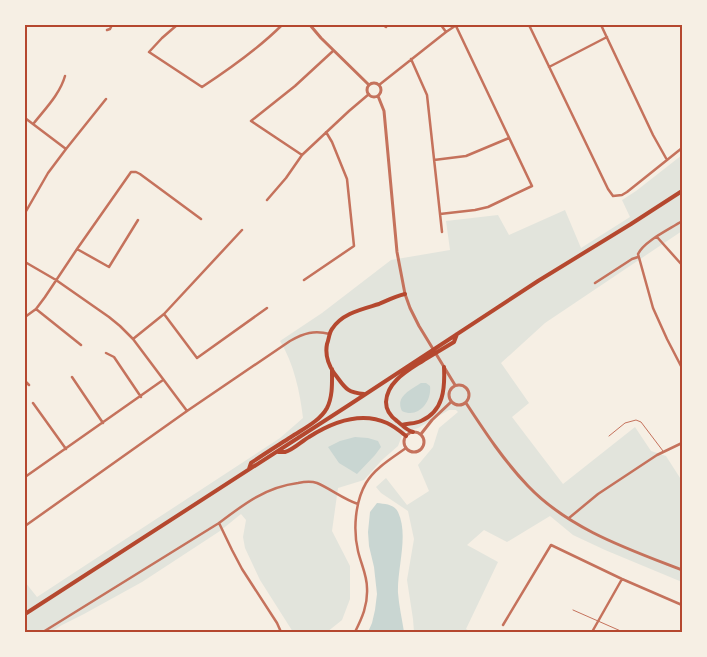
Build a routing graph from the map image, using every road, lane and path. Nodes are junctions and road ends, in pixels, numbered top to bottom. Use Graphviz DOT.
graph roads {
  1 [pos="112,25"];
  2 [pos="177,25"];
  3 [pos="282,25"];
  4 [pos="310,25"];
  5 [pos="441,25"];
  6 [pos="456,25"];
  7 [pos="530,25"];
  8 [pos="601,25"];
  9 [pos="107,30"];
  10 [pos="446,32"];
  11 [pos="607,37"];
  12 [pos="333,51"];
  13 [pos="411,59"];
  14 [pos="549,67"];
  15 [pos="65,76"];
  16 [pos="369,85"];
  17 [pos="379,85"];
  18 [pos="369,94"];
  19 [pos="378,96"];
  20 [pos="106,99"];
  21 [pos="25,118"];
  22 [pos="34,124"];
  23 [pos="326,132"];
  24 [pos="509,138"];
  25 [pos="682,148"];
  26 [pos="66,149"];
  27 [pos="302,155"];
  28 [pos="434,160"];
  29 [pos="667,160"];
  30 [pos="682,191"];
  31 [pos="267,200"];
  32 [pos="25,213"];
  33 [pos="440,214"];
  34 [pos="201,219"];
  35 [pos="138,220"];
  36 [pos="682,221"];
  37 [pos="242,230"];
  38 [pos="442,232"];
  39 [pos="657,236"];
  40 [pos="77,249"];
  41 [pos="638,257"];
  42 [pos="25,262"];
  43 [pos="682,264"];
  44 [pos="56,280"];
  45 [pos="304,280"];
  46 [pos="595,283"];
  47 [pos="405,294"];
  48 [pos="267,308"];
  49 [pos="36,309"];
  50 [pos="164,314"];
  51 [pos="25,317"];
  52 [pos="330,334"];
  53 [pos="133,339"];
  54 [pos="81,345"];
  55 [pos="106,353"];
  56 [pos="425,357"];
  57 [pos="444,366"];
  58 [pos="682,368"];
  59 [pos="332,369"];
  60 [pos="72,377"];
  61 [pos="163,380"];
  62 [pos="25,381"];
  63 [pos="29,385"];
  64 [pos="456,386"];
  65 [pos="364,394"];
  66 [pos="141,397"];
  67 [pos="451,402"];
  68 [pos="33,403"];
  69 [pos="466,403"];
  70 [pos="187,411"];
  71 [pos="103,423"];
  72 [pos="402,425"];
  73 [pos="413,432"];
  74 [pos="421,434"];
  75 [pos="406,436"];
  76 [pos="609,436"];
  77 [pos="682,444"];
  78 [pos="406,448"];
  79 [pos="66,449"];
  80 [pos="275,452"];
  81 [pos="664,452"];
  82 [pos="249,469"];
  83 [pos="25,471"];
  84 [pos="26,476"];
  85 [pos="358,504"];
  86 [pos="568,519"];
  87 [pos="219,523"];
  88 [pos="25,526"];
  89 [pos="682,570"];
  90 [pos="622,579"];
  91 [pos="682,605"];
  92 [pos="572,610"];
  93 [pos="25,614"];
  94 [pos="598,621"];
  95 [pos="503,625"];
  96 [pos="43,632"];
  97 [pos="281,632"];
  98 [pos="355,632"];
  99 [pos="592,632"];
  100 [pos="622,632"];
  1 -- 9 [label="street"];
  2 -- 3 [label="street"];
  4 -- 12 [label="street"];
  5 -- 10 [label="street"];
  6 -- 10 [label="street"];
  6 -- 24 [label="street"];
  7 -- 14 [label="street"];
  8 -- 11 [label="street"];
  10 -- 13 [label="street"];
  11 -- 14 [label="street"];
  11 -- 29 [label="street"];
  12 -- 16 [label="street"];
  12 -- 27 [label="street"];
  13 -- 17 [label="street"];
  13 -- 28 [label="street"];
  14 -- 29 [label="street"];
  15 -- 22 [label="street"];
  16 -- 17 [label="street"];
  16 -- 18 [label="street"];
  17 -- 19 [label="street"];
  18 -- 19 [label="street"];
  18 -- 23 [label="street"];
  19 -- 47 [label="street"];
  20 -- 26 [label="street"];
  21 -- 22 [label="street"];
  22 -- 26 [label="street"];
  23 -- 27 [label="street"];
  23 -- 45 [label="street"];
  24 -- 28 [label="street"];
  24 -- 33 [label="street"];
  25 -- 29 [label="street"];
  26 -- 32 [label="street"];
  27 -- 31 [label="street"];
  28 -- 33 [label="street"];
  30 -- 56 [label="main road"];
  33 -- 38 [label="street"];
  34 -- 40 [label="street"];
  35 -- 40 [label="street"];
  36 -- 39 [label="street"];
  37 -- 50 [label="street"];
  39 -- 41 [label="street"];
  39 -- 43 [label="street"];
  40 -- 44 [label="street"];
  41 -- 46 [label="street"];
  41 -- 58 [label="street"];
  42 -- 44 [label="street"];
  44 -- 49 [label="street"];
  44 -- 53 [label="street"];
  47 -- 52 [label="main road"];
  47 -- 57 [label="street"];
  48 -- 50 [label="street"];
  49 -- 51 [label="street"];
  49 -- 54 [label="street"];
  50 -- 53 [label="street"];
  52 -- 59 [label="main road"];
  52 -- 70 [label="street"];
  53 -- 61 [label="street"];
  55 -- 66 [label="street"];
  56 -- 65 [label="main road"];
  56 -- 72 [label="main road"];
  57 -- 64 [label="street"];
  57 -- 72 [label="main road"];
  59 -- 65 [label="main road"];
  59 -- 82 [label="main road"];
  60 -- 71 [label="street"];
  61 -- 66 [label="street"];
  61 -- 70 [label="street"];
  62 -- 63 [label="street"];
  64 -- 67 [label="street"];
  64 -- 69 [label="street"];
  65 -- 80 [label="main road"];
  66 -- 71 [label="street"];
  67 -- 69 [label="street"];
  67 -- 74 [label="street"];
  68 -- 79 [label="street"];
  69 -- 86 [label="street"];
  70 -- 88 [label="street"];
  71 -- 79 [label="street"];
  72 -- 73 [label="main road"];
  73 -- 74 [label="street"];
  73 -- 75 [label="street"];
  74 -- 78 [label="street"];
  75 -- 78 [label="street"];
  75 -- 80 [label="main road"];
  76 -- 81 [label="lane"];
  77 -- 81 [label="street"];
  78 -- 85 [label="street"];
  79 -- 84 [label="street"];
  80 -- 82 [label="main road"];
  81 -- 86 [label="street"];
  82 -- 93 [label="main road"];
  83 -- 84 [label="street"];
  85 -- 87 [label="street"];
  85 -- 98 [label="street"];
  86 -- 89 [label="street"];
  87 -- 96 [label="street"];
  87 -- 97 [label="street"];
  90 -- 91 [label="street"];
  90 -- 94 [label="street"];
  90 -- 95 [label="street"];
  92 -- 94 [label="lane"];
  94 -- 99 [label="street"];
  94 -- 100 [label="lane"];
}
